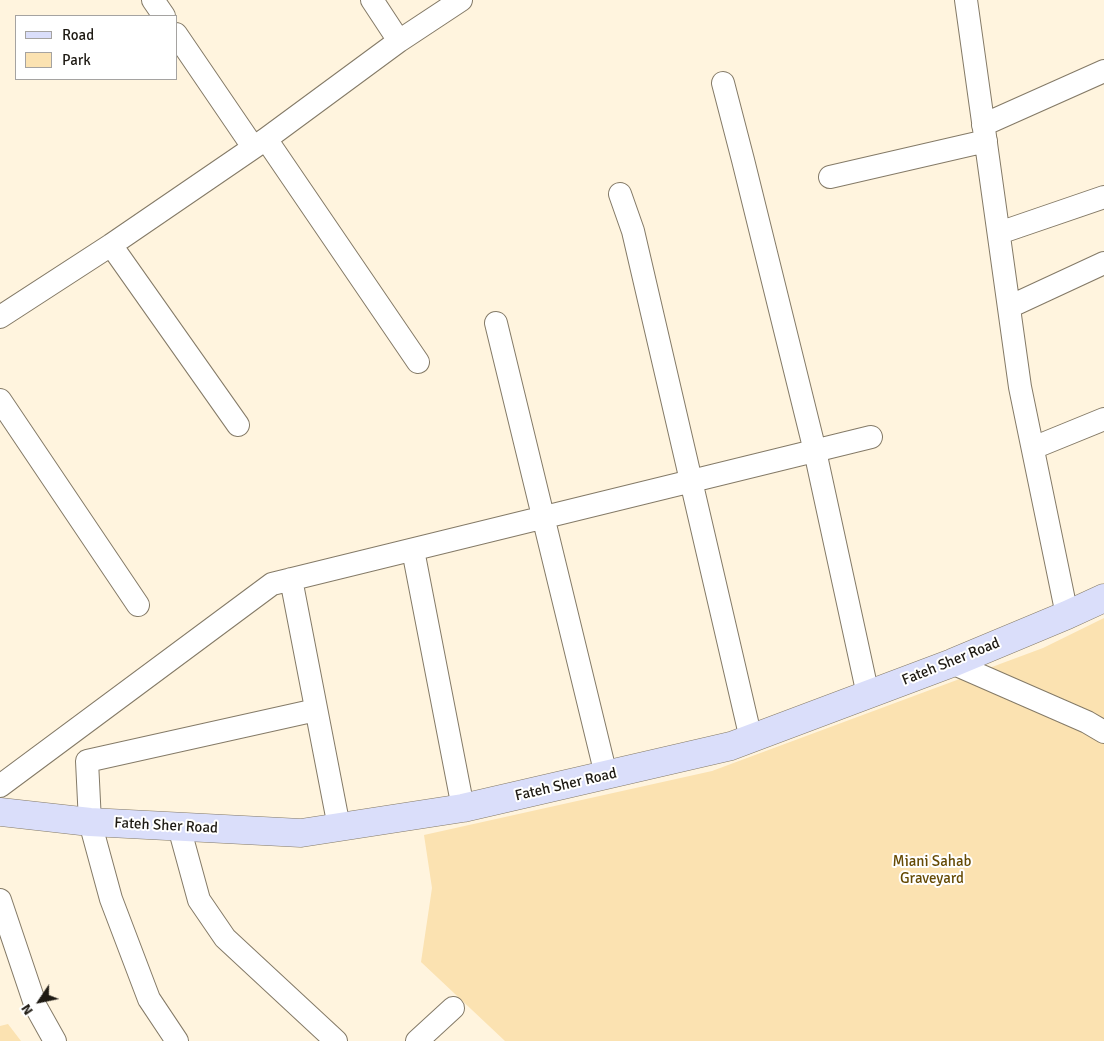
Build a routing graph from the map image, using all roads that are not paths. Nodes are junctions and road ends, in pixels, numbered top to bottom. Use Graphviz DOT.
graph roads {
  1 [pos="153,0"];
  2 [pos="372,0"];
  3 [pos="462,0"];
  4 [pos="966,0"];
  5 [pos="163,15"];
  6 [pos="178,37"];
  7 [pos="399,41"];
  8 [pos="1104,71"];
  9 [pos="722,83"];
  10 [pos="984,133"];
  11 [pos="259,143"];
  12 [pos="830,177"];
  13 [pos="620,194"];
  14 [pos="1104,197"];
  15 [pos="999,233"];
  16 [pos="111,246"];
  17 [pos="1104,263"];
  18 [pos="1009,307"];
  19 [pos="0,317"];
  20 [pos="496,323"];
  21 [pos="418,362"];
  22 [pos="0,400"];
  23 [pos="1104,419"];
  24 [pos="238,426"];
  25 [pos="871,437"];
  26 [pos="1033,448"];
  27 [pos="815,450"];
  28 [pos="691,481"];
  29 [pos="544,517"];
  30 [pos="413,550"];
  31 [pos="291,580"];
  32 [pos="1104,598"];
  33 [pos="138,605"];
  34 [pos="1067,615"];
  35 [pos="952,663"];
  36 [pos="868,694"];
  37 [pos="316,710"];
  38 [pos="1104,732"];
  39 [pos="751,739"];
  40 [pos="606,776"];
  41 [pos="0,786"];
  42 [pos="463,808"];
  43 [pos="0,812"];
  44 [pos="90,822"];
  45 [pos="179,827"];
  46 [pos="339,827"];
  47 [pos="0,900"];
  48 [pos="453,1008"];
  49 [pos="54,1041"];
  50 [pos="177,1041"];
  51 [pos="336,1041"];
  52 [pos="417,1041"];
  1 -- 5 [label="street"];
  2 -- 7 [label="street"];
  3 -- 7 [label="street"];
  4 -- 10 [label="street"];
  6 -- 11 [label="street"];
  7 -- 11 [label="street"];
  8 -- 10 [label="street"];
  9 -- 27 [label="street"];
  10 -- 12 [label="street"];
  10 -- 15 [label="street"];
  11 -- 16 [label="street"];
  11 -- 21 [label="street"];
  13 -- 28 [label="street"];
  14 -- 15 [label="street"];
  15 -- 18 [label="street"];
  16 -- 19 [label="street"];
  16 -- 24 [label="street"];
  17 -- 18 [label="street"];
  18 -- 26 [label="street"];
  20 -- 29 [label="street"];
  22 -- 33 [label="street"];
  23 -- 26 [label="street"];
  25 -- 27 [label="street"];
  26 -- 34 [label="street"];
  27 -- 28 [label="street"];
  27 -- 36 [label="street"];
  28 -- 29 [label="street"];
  28 -- 39 [label="street"];
  29 -- 30 [label="street"];
  29 -- 40 [label="street"];
  30 -- 31 [label="street"];
  30 -- 42 [label="street"];
  31 -- 37 [label="street"];
  31 -- 41 [label="street"];
  32 -- 34 [label="street, Fateh Sher Road"];
  34 -- 35 [label="street, Fateh Sher Road"];
  35 -- 36 [label="street, Fateh Sher Road"];
  35 -- 38 [label="street"];
  36 -- 39 [label="street, Fateh Sher Road"];
  37 -- 44 [label="street"];
  37 -- 46 [label="street"];
  39 -- 40 [label="street, Fateh Sher Road"];
  40 -- 42 [label="street, Fateh Sher Road"];
  42 -- 46 [label="street, Fateh Sher Road"];
  43 -- 44 [label="street, Fateh Sher Road"];
  44 -- 45 [label="street, Fateh Sher Road"];
  44 -- 50 [label="street"];
  45 -- 46 [label="street, Fateh Sher Road"];
  45 -- 51 [label="street"];
  47 -- 49 [label="street"];
  48 -- 52 [label="street"];
}
